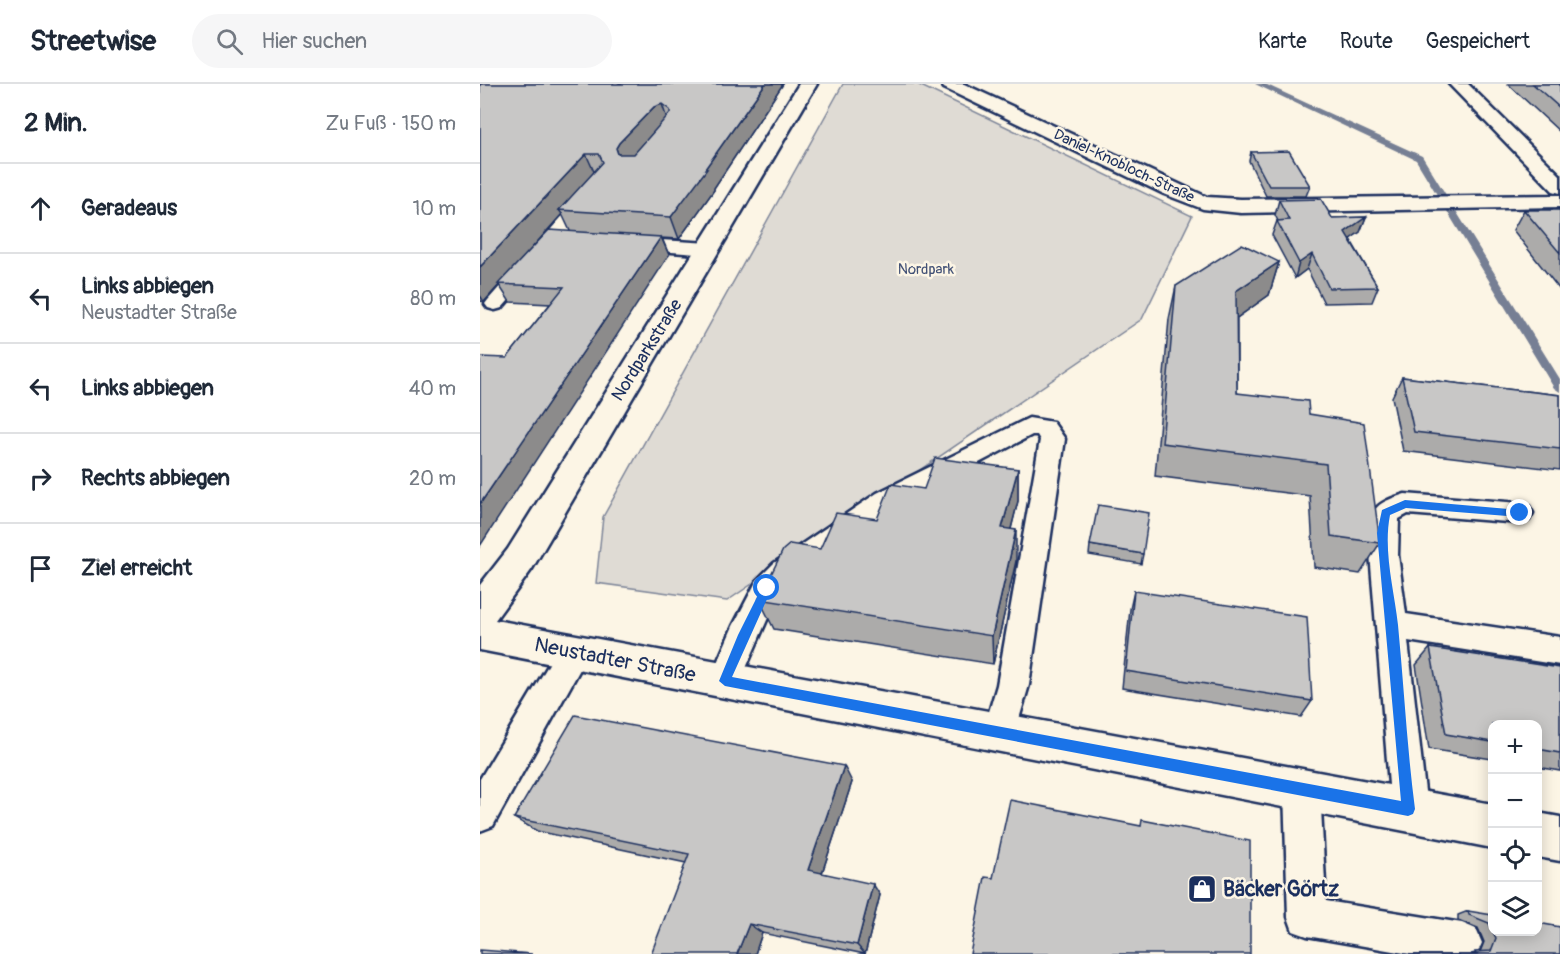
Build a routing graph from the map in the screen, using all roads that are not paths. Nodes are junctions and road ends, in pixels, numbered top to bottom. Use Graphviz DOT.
graph roads {
  1 [pos="808,84"];
  2 [pos="950,84"];
  3 [pos="1458,84"];
  4 [pos="602,182"];
  5 [pos="1560,187"];
  6 [pos="1560,201"];
  7 [pos="553,239"];
  8 [pos="575,240"];
  9 [pos="608,242"];
  10 [pos="709,249"];
  11 [pos="495,304"];
  12 [pos="1520,513"];
  13 [pos="480,612"];
  14 [pos="1392,625"];
  15 [pos="480,634"];
  16 [pos="1560,651"];
  17 [pos="573,652"];
  18 [pos="725,681"];
  19 [pos="1000,732"];
  20 [pos="1302,790"];
  21 [pos="1408,809"];
  22 [pos="480,813"];
  23 [pos="1488,825"];
  24 [pos="1542,836"];
  25 [pos="1560,839"];
  26 [pos="1462,943"];
  1 -- 10 [label="street, Nordparkstraße"];
  2 -- 6 [label="street, Daniel-Knobloch-Straße"];
  3 -- 5 [label="street"];
  4 -- 7 [label="lane"];
  7 -- 8 [label="lane"];
  7 -- 11 [label="lane"];
  9 -- 10 [label="lane"];
  10 -- 13 [label="street, Nordparkstraße"];
  12 -- 14 [label="lane"];
  14 -- 16 [label="lane"];
  14 -- 21 [label="lane"];
  15 -- 17 [label="street, Neustadter Straße"];
  17 -- 18 [label="street, Neustadter Straße"];
  17 -- 22 [label="lane"];
  18 -- 19 [label="street, Neustadter Straße"];
  18 -- 19 [label="lane"];
  19 -- 20 [label="street, Neustadter Straße"];
  20 -- 21 [label="street, Neustadter Straße"];
  20 -- 26 [label="lane"];
  21 -- 23 [label="street, Neustadter Straße"];
  24 -- 25 [label="street"];
}
